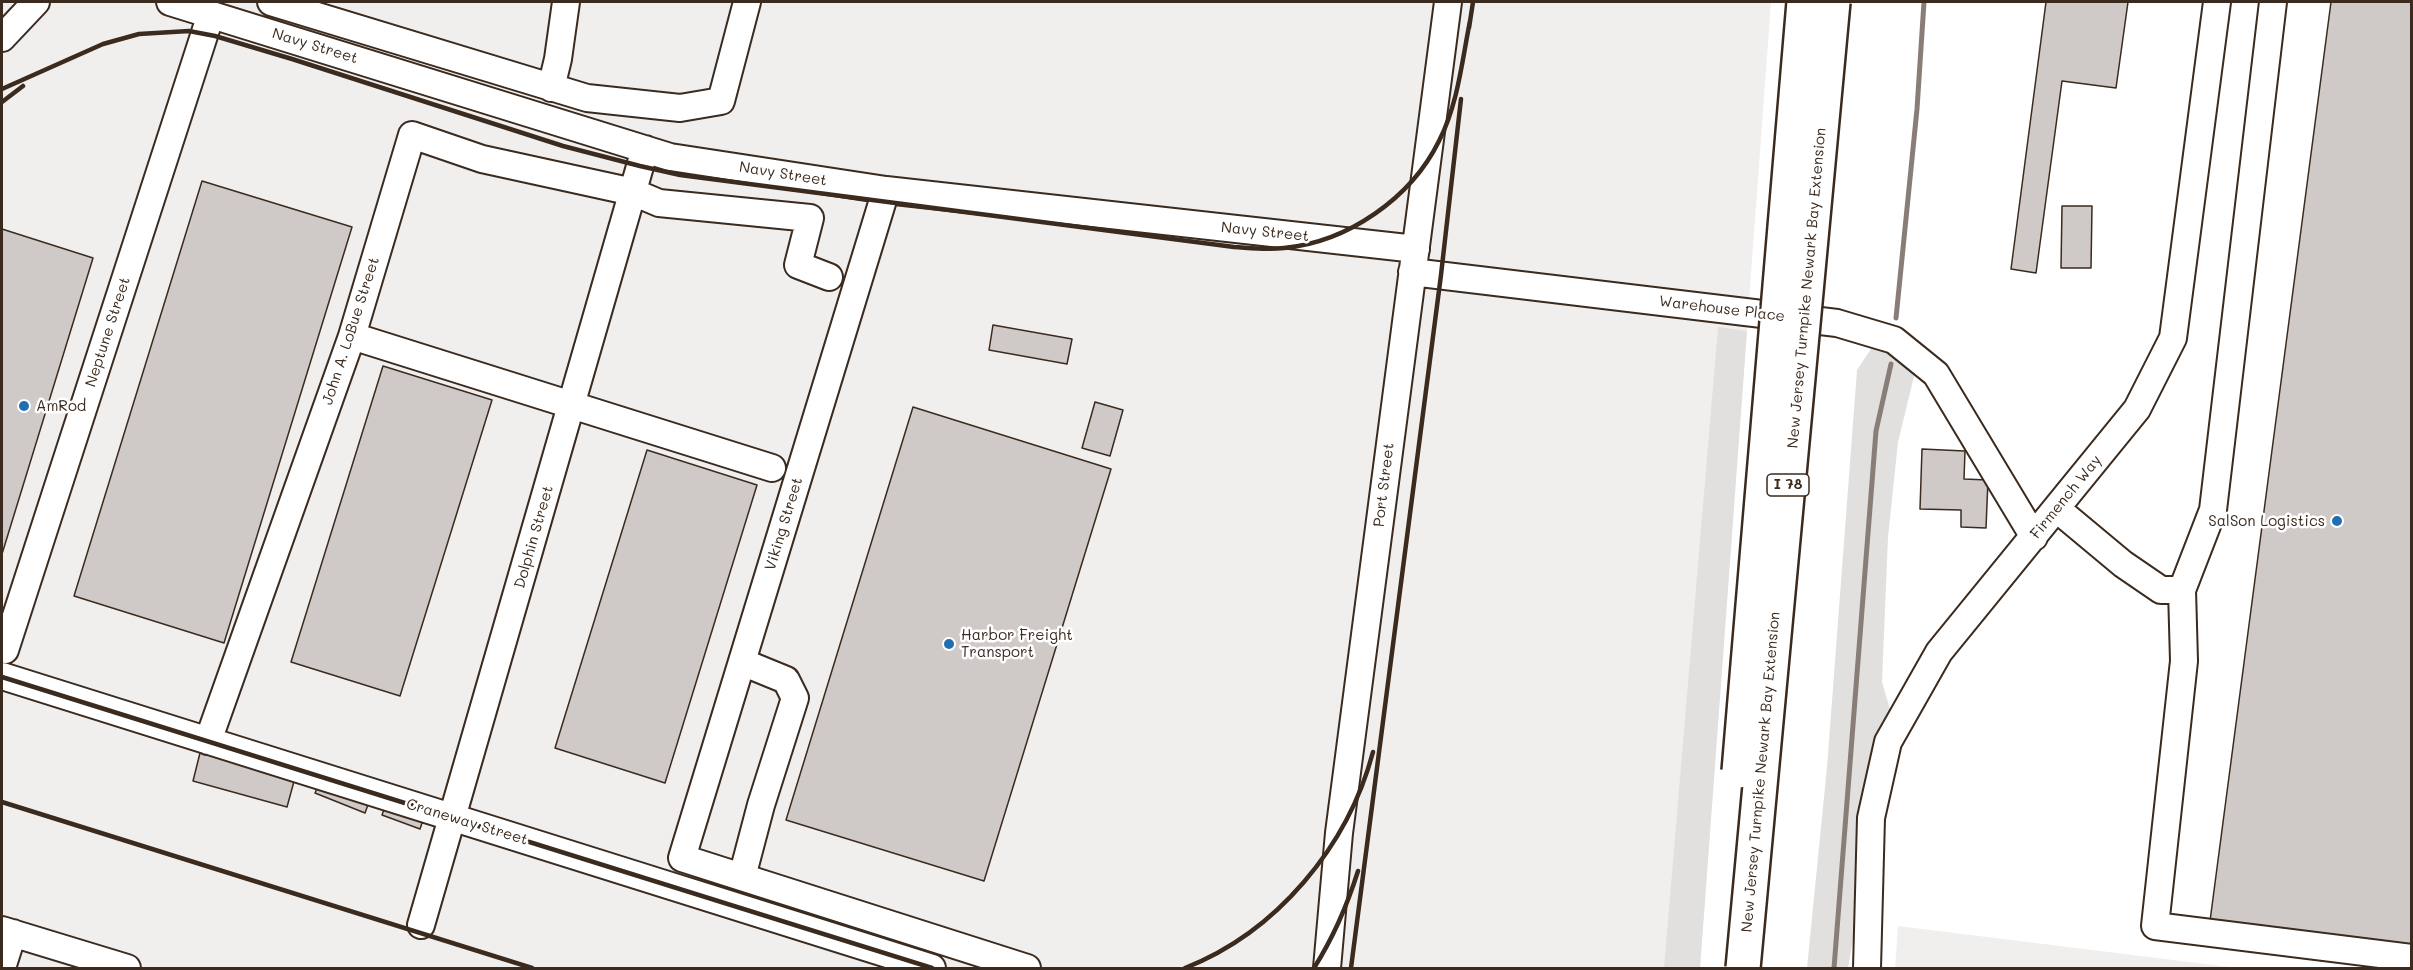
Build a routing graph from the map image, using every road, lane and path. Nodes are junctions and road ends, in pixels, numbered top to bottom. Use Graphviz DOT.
graph roads {
  1 [pos="36,2"];
  2 [pos="170,2"];
  3 [pos="271,2"];
  4 [pos="566,2"];
  5 [pos="747,2"];
  6 [pos="1448,2"];
  7 [pos="1804,2"];
  8 [pos="1833,2"];
  9 [pos="2217,2"];
  10 [pos="2273,2"];
  11 [pos="211,14"];
  12 [pos="2,38"];
  13 [pos="551,88"];
  14 [pos="645,149"];
  15 [pos="886,190"];
  16 [pos="633,192"];
  17 [pos="1414,260"];
  18 [pos="829,277"];
  19 [pos="352,336"];
  20 [pos="572,406"];
  21 [pos="772,468"];
  22 [pos="2056,509"];
  23 [pos="2034,537"];
  24 [pos="2182,590"];
  25 [pos="3,649"];
  26 [pos="742,662"];
  27 [pos="2,676"];
  28 [pos="208,741"];
  29 [pos="453,818"];
  30 [pos="742,878"];
  31 [pos="421,925"];
  32 [pos="7,931"];
  33 [pos="2412,958"];
  34 [pos="2,968"];
  35 [pos="127,969"];
  36 [pos="932,969"];
  37 [pos="1027,969"];
  38 [pos="1327,969"];
  39 [pos="1722,969"];
  40 [pos="1743,969"];
  41 [pos="1867,969"];
  1 -- 12 [label="street"];
  2 -- 11 [label="street, Navy Street"];
  3 -- 13 [label="street"];
  4 -- 13 [label="street"];
  5 -- 13 [label="street"];
  6 -- 17 [label="street, Port Street"];
  7 -- 39 [label="highway, New Jersey Turnpike Newark Bay Extension / I 78, bridge"];
  8 -- 40 [label="highway, New Jersey Turnpike Newark Bay Extension / I 78, bridge"];
  9 -- 22 [label="street, Firmench Way"];
  10 -- 24 [label="street"];
  11 -- 14 [label="street, Navy Street"];
  11 -- 25 [label="street, Neptune Street"];
  14 -- 15 [label="street, Navy Street"];
  14 -- 16 [label="street, Dolphin Street"];
  15 -- 17 [label="street, Navy Street"];
  15 -- 26 [label="street, Viking Street"];
  16 -- 18 [label="street"];
  16 -- 19 [label="street, John A. LoBue Street"];
  16 -- 20 [label="street, Dolphin Street"];
  17 -- 23 [label="street, Warehouse Place"];
  17 -- 38 [label="street, Port Street"];
  19 -- 20 [label="street"];
  19 -- 28 [label="street, John A. LoBue Street"];
  20 -- 21 [label="street"];
  20 -- 29 [label="street, Dolphin Street"];
  22 -- 23 [label="street, Firmench Way"];
  22 -- 24 [label="street"];
  23 -- 41 [label="street, Firmench Way"];
  24 -- 33 [label="street"];
  26 -- 30 [label="street"];
  26 -- 30 [label="street, Viking Street"];
  27 -- 28 [label="street, Craneway Street"];
  28 -- 29 [label="street, Craneway Street"];
  29 -- 31 [label="street, Dolphin Street"];
  29 -- 36 [label="street, Craneway Street"];
  30 -- 37 [label="street"];
  32 -- 34 [label="street"];
  32 -- 35 [label="street"];
}
